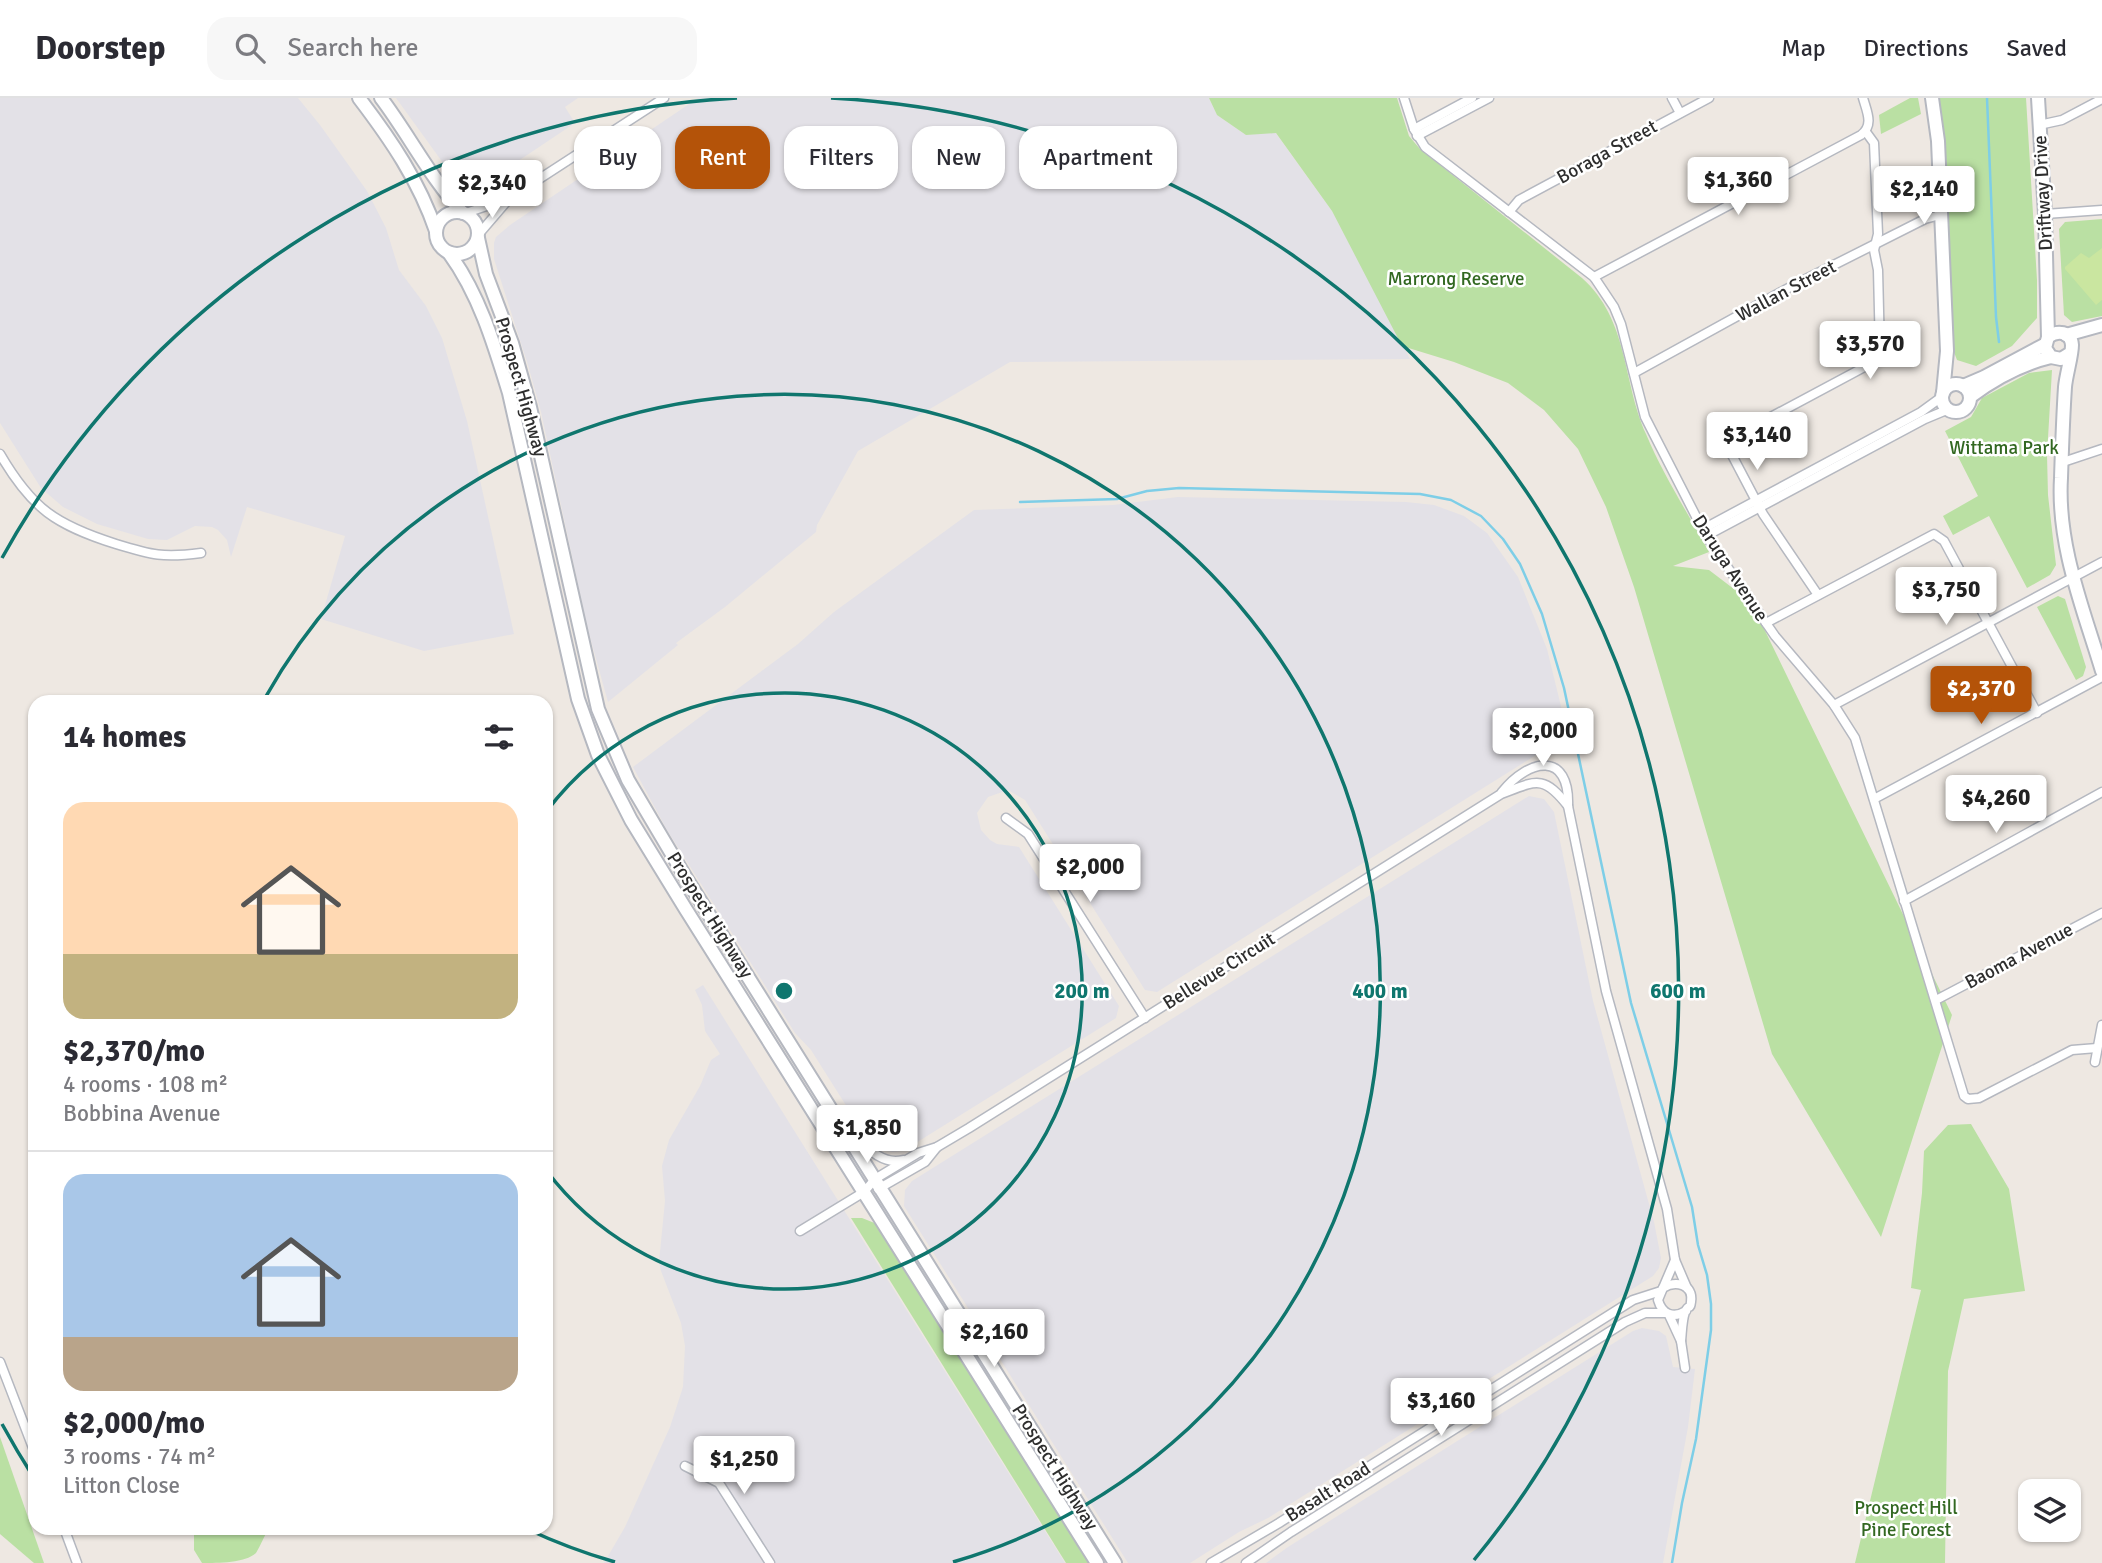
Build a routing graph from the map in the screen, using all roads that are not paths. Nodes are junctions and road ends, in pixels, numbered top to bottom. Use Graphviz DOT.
graph roads {
  1 [pos="359,98"];
  2 [pos="381,98"];
  3 [pos="664,98"];
  4 [pos="1404,98"];
  5 [pos="1472,98"];
  6 [pos="1489,98"];
  7 [pos="1672,98"];
  8 [pos="1709,98"];
  9 [pos="1863,98"];
  10 [pos="1932,98"];
  11 [pos="2038,98"];
  12 [pos="2102,99"];
  13 [pos="1680,113"];
  14 [pos="2039,125"];
  15 [pos="1415,132"];
  16 [pos="1866,132"];
  17 [pos="510,198"];
  18 [pos="2102,210"];
  19 [pos="1509,212"];
  20 [pos="464,213"];
  21 [pos="2045,214"];
  22 [pos="1940,215"];
  23 [pos="436,231"];
  24 [pos="478,237"];
  25 [pos="1874,245"];
  26 [pos="449,253"];
  27 [pos="1594,277"];
  28 [pos="2048,288"];
  29 [pos="2102,325"];
  30 [pos="2102,332"];
  31 [pos="2064,334"];
  32 [pos="2046,341"];
  33 [pos="1947,351"];
  34 [pos="2071,351"];
  35 [pos="2054,358"];
  36 [pos="1634,373"];
  37 [pos="1962,385"];
  38 [pos="2065,385"];
  39 [pos="1943,395"];
  40 [pos="1970,397"];
  41 [pos="1949,409"];
  42 [pos="2102,449"];
  43 [pos="0,454"];
  44 [pos="2063,461"];
  45 [pos="1757,504"];
  46 [pos="1704,533"];
  47 [pos="201,553"];
  48 [pos="2102,562"];
  49 [pos="2073,576"];
  50 [pos="1818,594"];
  51 [pos="1987,621"];
  52 [pos="1766,623"];
  53 [pos="2102,671"];
  54 [pos="2102,677"];
  55 [pos="1834,705"];
  56 [pos="2037,713"];
  57 [pos="2102,793"];
  58 [pos="1501,794"];
  59 [pos="1874,799"];
  60 [pos="1568,806"];
  61 [pos="1006,818"];
  62 [pos="1904,901"];
  63 [pos="2102,913"];
  64 [pos="1936,1000"];
  65 [pos="1145,1018"];
  66 [pos="2102,1025"];
  67 [pos="2097,1048"];
  68 [pos="2095,1062"];
  69 [pos="840,1122"];
  70 [pos="937,1147"];
  71 [pos="909,1159"];
  72 [pos="878,1184"];
  73 [pos="864,1192"];
  74 [pos="800,1231"];
  75 [pos="1675,1260"];
  76 [pos="1687,1288"];
  77 [pos="1662,1289"];
  78 [pos="1686,1311"];
  79 [pos="1667,1314"];
  80 [pos="1681,1341"];
  81 [pos="0,1362"];
  82 [pos="1685,1368"];
  83 [pos="28,1435"];
  84 [pos="685,1466"];
  85 [pos="1328,1492"];
  86 [pos="1335,1504"];
  87 [pos="67,1535"];
  88 [pos="77,1563"];
  89 [pos="770,1563"];
  90 [pos="1097,1563"];
  91 [pos="1115,1563"];
  92 [pos="1211,1563"];
  93 [pos="1246,1563"];
  1 -- 23 [label="main road"];
  2 -- 20 [label="main road"];
  3 -- 17 [label="street"];
  4 -- 15 [label="street, Daruga Avenue"];
  5 -- 15 [label="street"];
  6 -- 15 [label="street"];
  7 -- 13 [label="street"];
  8 -- 13 [label="street, Boraga Street"];
  9 -- 16 [label="street"];
  10 -- 22 [label="main road"];
  11 -- 14 [label="main road, Driftway Drive"];
  12 -- 14 [label="street"];
  13 -- 19 [label="street, Boraga Street"];
  14 -- 21 [label="main road, Driftway Drive"];
  15 -- 19 [label="street, Daruga Avenue"];
  16 -- 25 [label="street"];
  16 -- 27 [label="street"];
  17 -- 20 [label="street"];
  17 -- 24 [label="street"];
  18 -- 21 [label="street"];
  19 -- 27 [label="street, Daruga Avenue"];
  20 -- 23 [label="main road"];
  20 -- 24 [label="main road"];
  21 -- 28 [label="main road, Driftway Drive"];
  22 -- 25 [label="street, Wallan Street"];
  22 -- 33 [label="main road"];
  23 -- 26 [label="main road"];
  24 -- 26 [label="main road"];
  24 -- 69 [label="main road, Prospect Highway"];
  25 -- 36 [label="street, Wallan Street"];
  25 -- 45 [label="street"];
  26 -- 73 [label="main road, Prospect Highway"];
  27 -- 36 [label="street, Daruga Avenue"];
  28 -- 31 [label="main road, Driftway Drive"];
  28 -- 32 [label="main road, Driftway Drive"];
  29 -- 31 [label="main road"];
  30 -- 34 [label="main road"];
  31 -- 32 [label="main road"];
  31 -- 34 [label="main road"];
  32 -- 35 [label="main road"];
  32 -- 37 [label="main road"];
  33 -- 37 [label="main road"];
  33 -- 39 [label="main road"];
  34 -- 35 [label="main road"];
  34 -- 38 [label="main road"];
  35 -- 38 [label="main road"];
  35 -- 40 [label="main road"];
  36 -- 46 [label="street, Daruga Avenue"];
  37 -- 39 [label="main road"];
  37 -- 40 [label="main road"];
  38 -- 44 [label="main road"];
  39 -- 41 [label="main road"];
  39 -- 45 [label="street"];
  40 -- 41 [label="main road"];
  41 -- 45 [label="street"];
  42 -- 44 [label="street"];
  43 -- 47 [label="street"];
  44 -- 49 [label="main road"];
  45 -- 46 [label="street"];
  45 -- 50 [label="street"];
  46 -- 52 [label="street, Daruga Avenue"];
  48 -- 49 [label="street"];
  49 -- 51 [label="street"];
  49 -- 53 [label="main road"];
  50 -- 51 [label="street"];
  50 -- 52 [label="street"];
  51 -- 55 [label="street"];
  51 -- 56 [label="street"];
  52 -- 55 [label="street, Daruga Avenue"];
  54 -- 56 [label="street"];
  55 -- 59 [label="street, Daruga Avenue"];
  56 -- 59 [label="street"];
  57 -- 62 [label="street"];
  58 -- 60 [label="street, Bellevue Circuit"];
  58 -- 60 [label="street, Bellevue Circuit"];
  58 -- 65 [label="street, Bellevue Circuit"];
  59 -- 62 [label="street, Daruga Avenue"];
  60 -- 75 [label="street, Bellevue Circuit"];
  61 -- 65 [label="street"];
  62 -- 64 [label="street, Daruga Avenue"];
  63 -- 64 [label="street, Baoma Avenue"];
  64 -- 67 [label="street, Daruga Avenue"];
  65 -- 70 [label="street, Bellevue Circuit"];
  66 -- 67 [label="street"];
  67 -- 68 [label="street"];
  69 -- 71 [label="street"];
  69 -- 72 [label="main road, Prospect Highway"];
  70 -- 71 [label="street, Bellevue Circuit"];
  70 -- 72 [label="street, Bellevue Circuit"];
  71 -- 72 [label="street, Bellevue Circuit"];
  72 -- 73 [label="street, Bellevue Circuit"];
  72 -- 91 [label="main road, Prospect Highway"];
  73 -- 74 [label="street, Bellevue Circuit"];
  73 -- 90 [label="main road, Prospect Highway"];
  75 -- 76 [label="street, Bellevue Circuit"];
  75 -- 77 [label="street"];
  76 -- 77 [label="street"];
  76 -- 78 [label="street"];
  77 -- 79 [label="street"];
  77 -- 85 [label="street, Basalt Road"];
  78 -- 79 [label="street"];
  78 -- 80 [label="street"];
  79 -- 80 [label="street"];
  79 -- 86 [label="street, Basalt Road"];
  80 -- 82 [label="street"];
  81 -- 83 [label="street"];
  84 -- 89 [label="street"];
  85 -- 86 [label="street"];
  85 -- 92 [label="street, Basalt Road"];
  86 -- 93 [label="street, Basalt Road"];
  87 -- 88 [label="street"];
}
